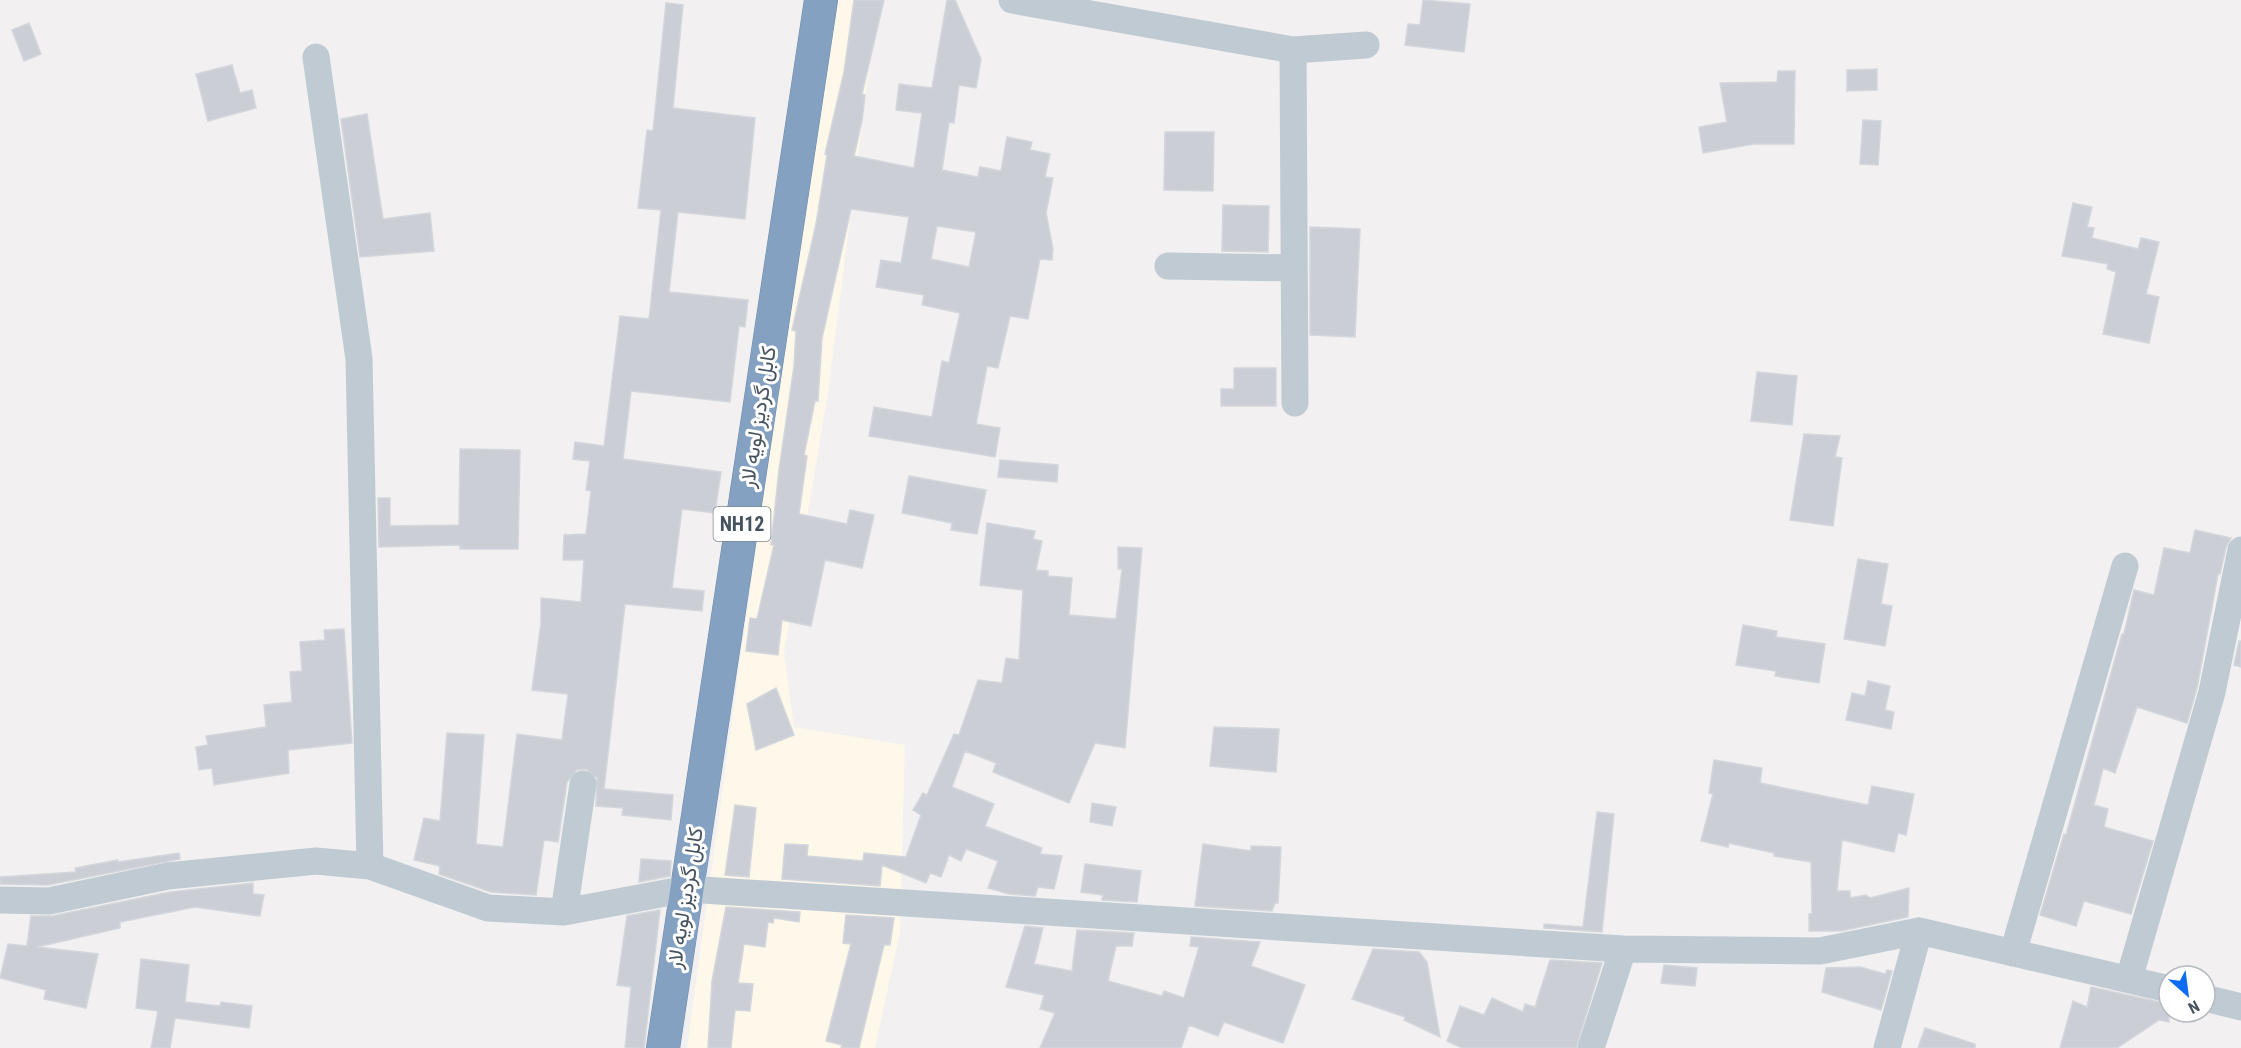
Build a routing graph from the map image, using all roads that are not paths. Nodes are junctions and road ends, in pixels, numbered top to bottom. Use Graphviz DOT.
graph roads {
  1 [pos="821,0"];
  2 [pos="1012,0"];
  3 [pos="1366,45"];
  4 [pos="1293,51"];
  5 [pos="316,57"];
  6 [pos="1168,266"];
  7 [pos="1294,268"];
  8 [pos="1295,403"];
  9 [pos="2241,550"];
  10 [pos="2125,566"];
  11 [pos="583,784"];
  12 [pos="370,866"];
  13 [pos="687,889"];
  14 [pos="0,900"];
  15 [pos="564,912"];
  16 [pos="1919,931"];
  17 [pos="1623,949"];
  18 [pos="2013,953"];
  19 [pos="2129,979"];
  20 [pos="2157,986"];
  21 [pos="2217,1001"];
  22 [pos="2241,1007"];
  23 [pos="663,1048"];
  24 [pos="1591,1048"];
  25 [pos="1887,1048"];
  1 -- 13 [label="highway, کابل گردیز لویه لار / NH12"];
  2 -- 4 [label="street"];
  3 -- 4 [label="street"];
  4 -- 7 [label="street"];
  5 -- 12 [label="street"];
  6 -- 7 [label="street"];
  7 -- 8 [label="street"];
  9 -- 19 [label="street"];
  10 -- 18 [label="street"];
  11 -- 15 [label="street"];
  12 -- 14 [label="street"];
  12 -- 15 [label="street"];
  13 -- 15 [label="street"];
  13 -- 17 [label="street"];
  13 -- 23 [label="highway, کابل گردیز لویه لار / NH12"];
  16 -- 17 [label="street"];
  16 -- 18 [label="street"];
  16 -- 25 [label="street"];
  17 -- 24 [label="street"];
  18 -- 19 [label="street"];
  19 -- 20 [label="street"];
  21 -- 22 [label="street"];
}
